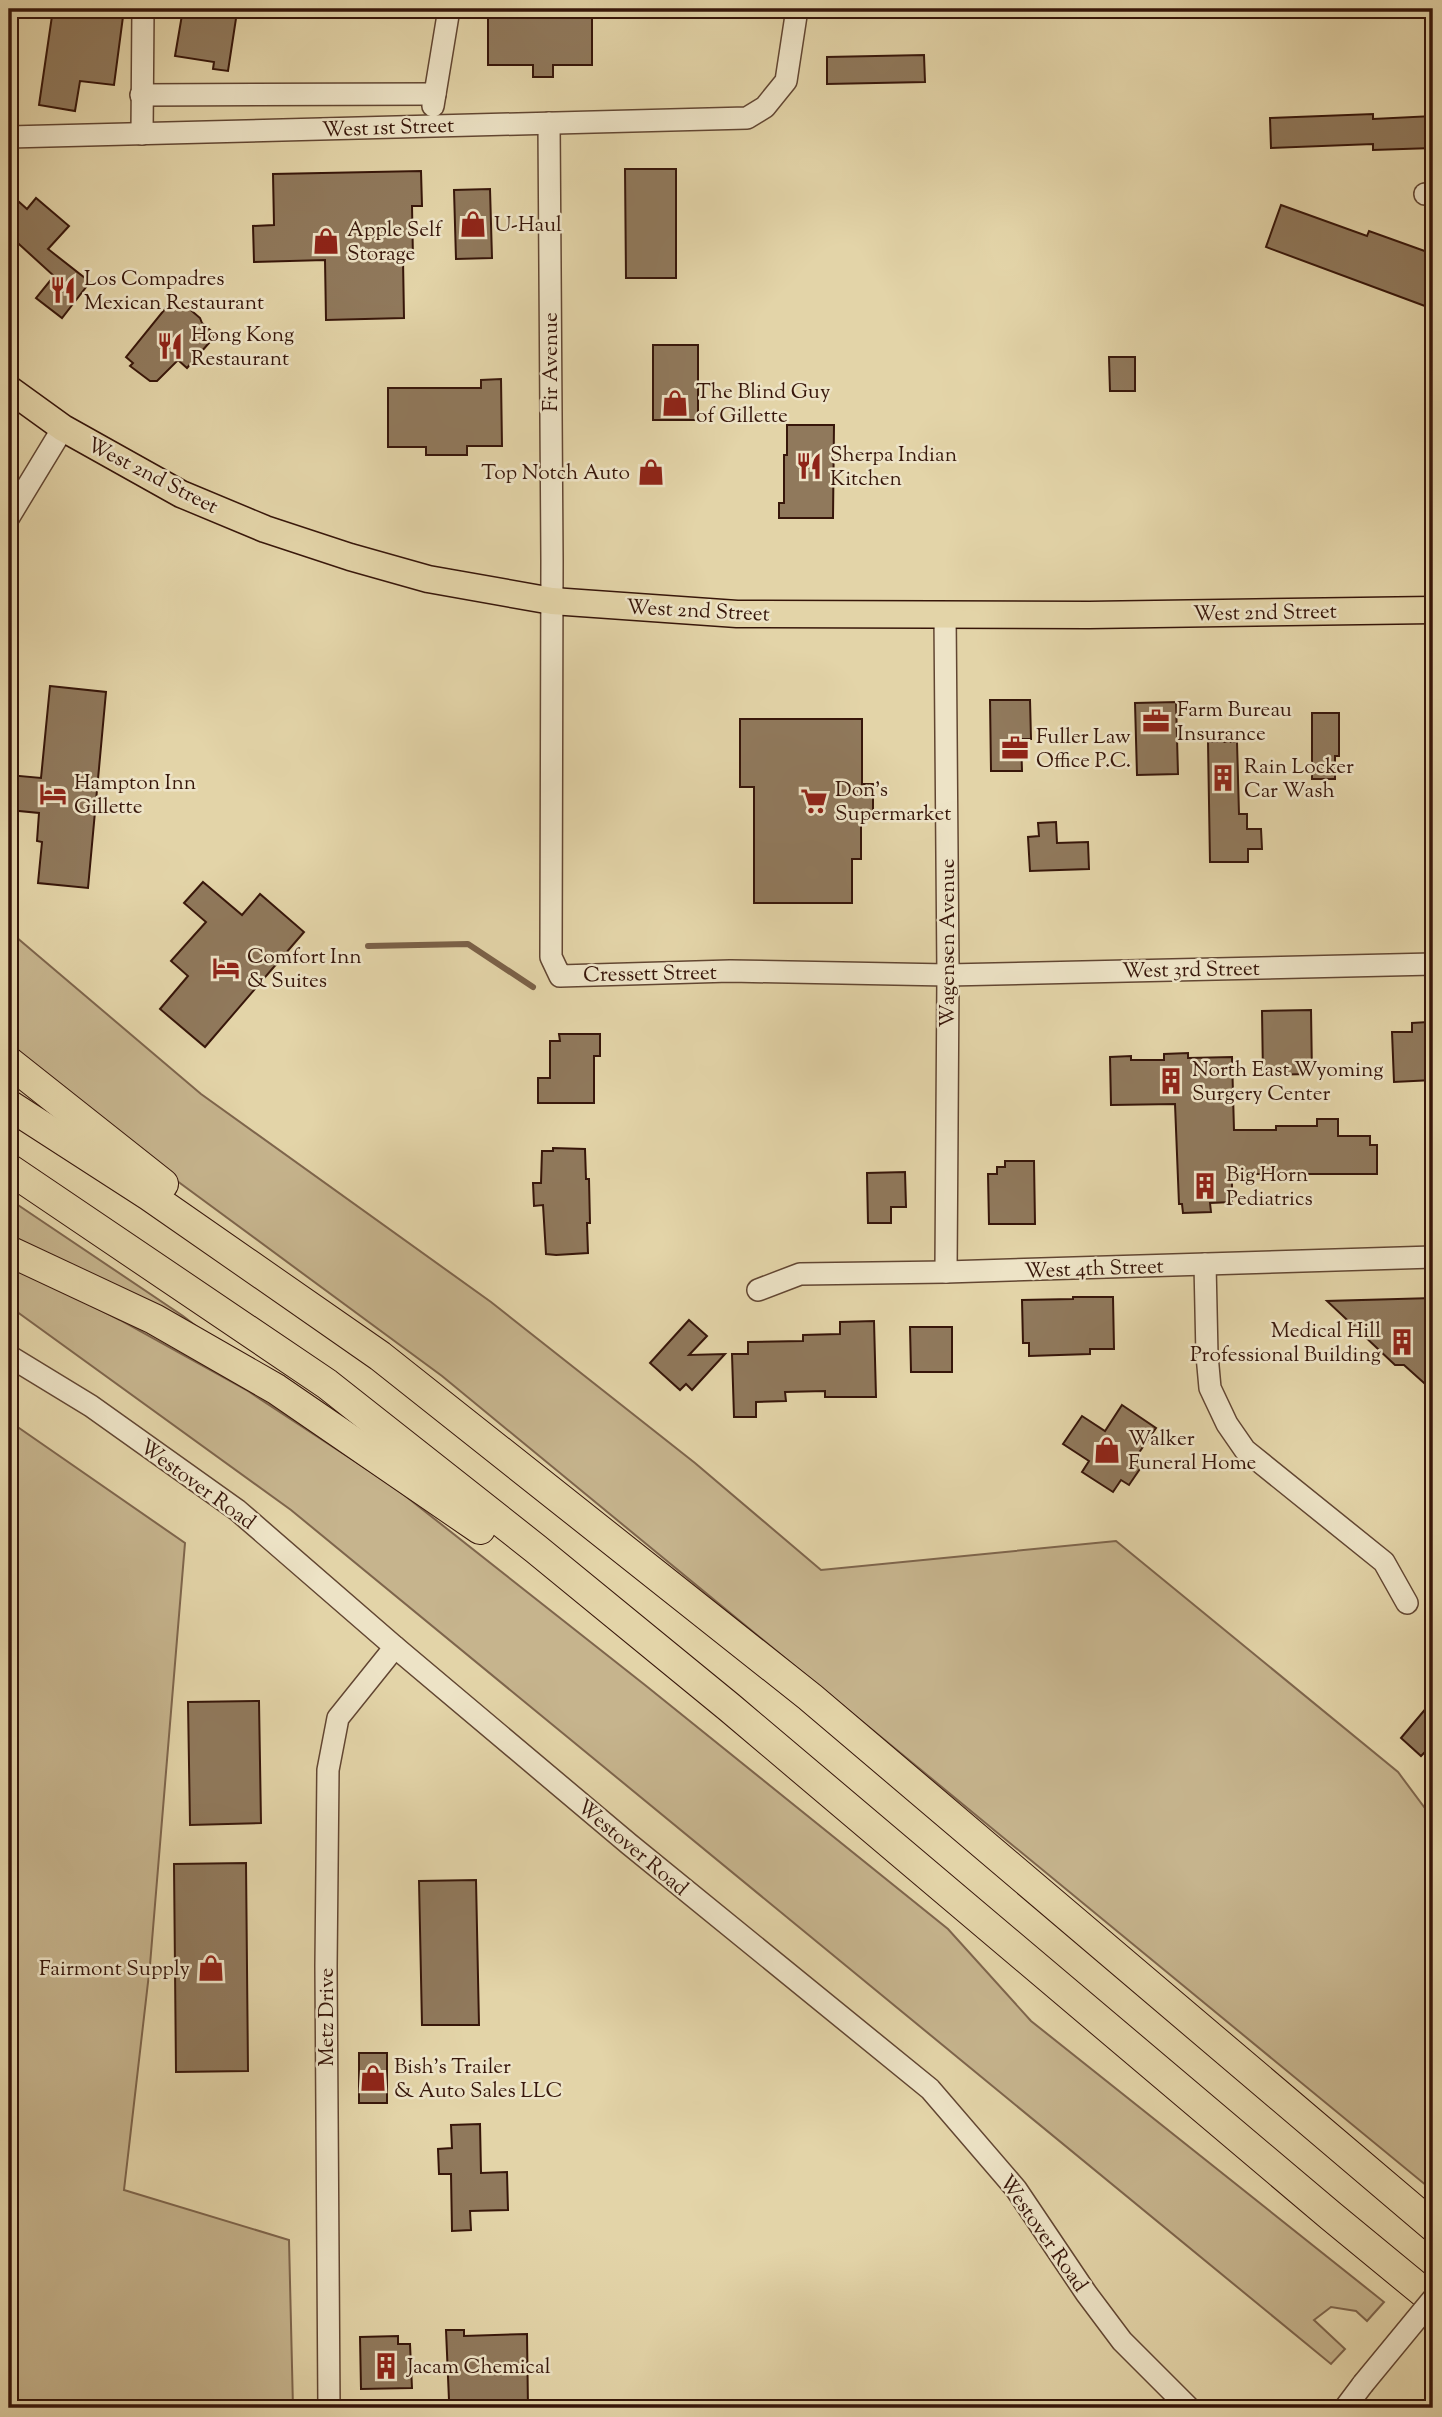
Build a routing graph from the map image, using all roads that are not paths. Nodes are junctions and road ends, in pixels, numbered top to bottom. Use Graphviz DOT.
graph roads {
  1 [pos="143,9"];
  2 [pos="449,9"];
  3 [pos="797,9"];
  4 [pos="435,94"];
  5 [pos="141,95"];
  6 [pos="549,123"];
  7 [pos="430,125"];
  8 [pos="142,134"];
  9 [pos="9,137"];
  10 [pos="9,389"];
  11 [pos="62,428"];
  12 [pos="9,517"];
  13 [pos="552,601"];
  14 [pos="1433,610"];
  15 [pos="945,614"];
  16 [pos="1433,964"];
  17 [pos="948,975"];
  18 [pos="9,1062"];
  19 [pos="9,1105"];
  20 [pos="9,1169"];
  21 [pos="9,1251"];
  22 [pos="1433,1257"];
  23 [pos="1205,1264"];
  24 [pos="946,1272"];
  25 [pos="758,1290"];
  26 [pos="9,1356"];
  27 [pos="380,1356"];
  28 [pos="1406,1603"];
  29 [pos="395,1647"];
  30 [pos="729,1707"];
  31 [pos="1433,2226"];
  32 [pos="1433,2299"];
  33 [pos="329,2408"];
  34 [pos="1189,2408"];
  35 [pos="1345,2408"];
  1 -- 5 [label="street"];
  2 -- 4 [label="street"];
  3 -- 6 [label="street, West 1st Street"];
  4 -- 5 [label="street"];
  4 -- 7 [label="street"];
  5 -- 8 [label="street"];
  6 -- 7 [label="street, West 1st Street"];
  6 -- 13 [label="street, Fir Avenue"];
  7 -- 8 [label="street, West 1st Street"];
  8 -- 9 [label="street, West 1st Street"];
  10 -- 11 [label="main road, West 2nd Street"];
  11 -- 12 [label="street"];
  11 -- 13 [label="main road, West 2nd Street"];
  13 -- 15 [label="main road, West 2nd Street"];
  13 -- 17 [label="street, Cressett Street"];
  14 -- 15 [label="main road, West 2nd Street"];
  15 -- 17 [label="street, Wagensen Avenue"];
  16 -- 17 [label="street, West 3rd Street"];
  17 -- 24 [label="street, Wagensen Avenue"];
  18 -- 27 [label="highway"];
  19 -- 27 [label="highway"];
  20 -- 30 [label="highway"];
  21 -- 30 [label="highway"];
  22 -- 23 [label="street, West 4th Street"];
  23 -- 24 [label="street, West 4th Street"];
  23 -- 28 [label="street"];
  24 -- 25 [label="street, West 4th Street"];
  26 -- 29 [label="street, Westover Road"];
  27 -- 31 [label="highway"];
  29 -- 33 [label="street, Metz Drive"];
  29 -- 34 [label="street, Westover Road"];
  30 -- 32 [label="highway"];
  32 -- 35 [label="street, bridge"];
}
